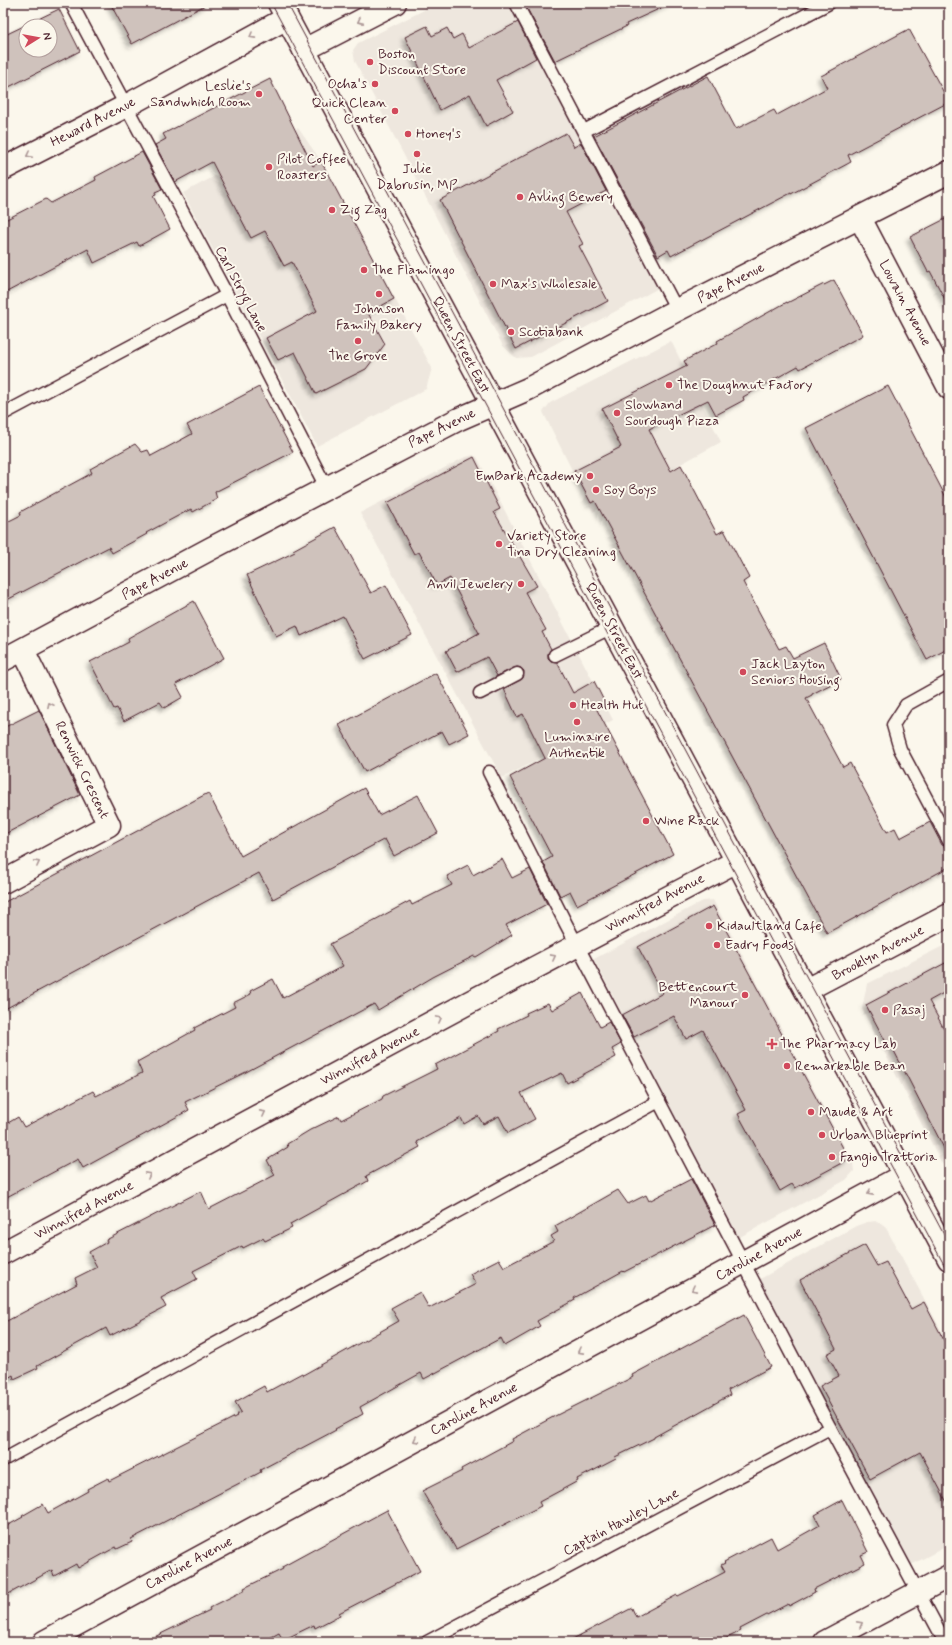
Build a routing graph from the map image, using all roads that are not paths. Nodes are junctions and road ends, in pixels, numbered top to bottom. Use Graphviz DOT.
graph roads {
  1 [pos="71,3"];
  2 [pos="395,3"];
  3 [pos="516,3"];
  4 [pos="829,3"];
  5 [pos="283,10"];
  6 [pos="304,50"];
  7 [pos="126,106"];
  8 [pos="584,132"];
  9 [pos="3,169"];
  10 [pos="949,172"];
  11 [pos="860,218"];
  12 [pos="227,295"];
  13 [pos="677,310"];
  14 [pos="949,388"];
  15 [pos="492,404"];
  16 [pos="3,414"];
  17 [pos="326,488"];
  18 [pos="612,627"];
  19 [pos="23,650"];
  20 [pos="555,655"];
  21 [pos="3,660"];
  22 [pos="517,674"];
  23 [pos="949,681"];
  24 [pos="480,693"];
  25 [pos="489,772"];
  26 [pos="949,841"];
  27 [pos="737,860"];
  28 [pos="3,882"];
  29 [pos="949,915"];
  30 [pos="577,945"];
  31 [pos="806,990"];
  32 [pos="659,1101"];
  33 [pos="904,1175"];
  34 [pos="3,1253"];
  35 [pos="949,1259"];
  36 [pos="744,1262"];
  37 [pos="830,1428"];
  38 [pos="3,1460"];
  39 [pos="949,1576"];
  40 [pos="919,1592"];
  41 [pos="44,1642"];
  42 [pos="427,1642"];
  43 [pos="825,1642"];
  44 [pos="945,1642"];
  1 -- 7 [label="lane, Carl Stryg Lane"];
  2 -- 6 [label="street, one-way"];
  3 -- 8 [label="lane"];
  4 -- 8 [label="lane"];
  5 -- 6 [label="street, Queen Street East"];
  5 -- 7 [label="street, Heward Avenue, one-way"];
  6 -- 15 [label="street, Queen Street East"];
  7 -- 9 [label="street, Heward Avenue, one-way"];
  7 -- 12 [label="lane, Carl Stryg Lane"];
  8 -- 13 [label="lane"];
  10 -- 11 [label="street, Pape Avenue"];
  11 -- 13 [label="street, Pape Avenue"];
  11 -- 14 [label="street, Louvain Avenue"];
  12 -- 16 [label="lane"];
  12 -- 17 [label="lane, Carl Stryg Lane"];
  13 -- 15 [label="street, Pape Avenue"];
  15 -- 17 [label="street, Pape Avenue"];
  15 -- 18 [label="street, Queen Street East"];
  17 -- 19 [label="street, Pape Avenue"];
  18 -- 20 [label="lane"];
  18 -- 27 [label="street, Queen Street East"];
  19 -- 21 [label="street, Pape Avenue"];
  28 -- 19 [label="street, Renwick Crescent, one-way"];
  22 -- 24 [label="lane"];
  23 -- 26 [label="lane"];
  25 -- 30 [label="lane"];
  27 -- 30 [label="street, Winnifred Avenue"];
  27 -- 31 [label="street, Queen Street East"];
  29 -- 31 [label="street, Brooklyn Avenue"];
  30 -- 32 [label="lane"];
  34 -- 30 [label="street, Winnifred Avenue, one-way"];
  31 -- 33 [label="street, Queen Street East"];
  32 -- 36 [label="lane"];
  32 -- 38 [label="lane"];
  33 -- 35 [label="street, Queen Street East"];
  33 -- 36 [label="street, Caroline Avenue, one-way"];
  36 -- 37 [label="lane"];
  36 -- 41 [label="street, Caroline Avenue, one-way"];
  37 -- 40 [label="lane"];
  37 -- 42 [label="lane, Captain Hawley Lane"];
  39 -- 40 [label="street"];
  43 -- 40 [label="street, one-way"];
  40 -- 44 [label="lane"];
}
